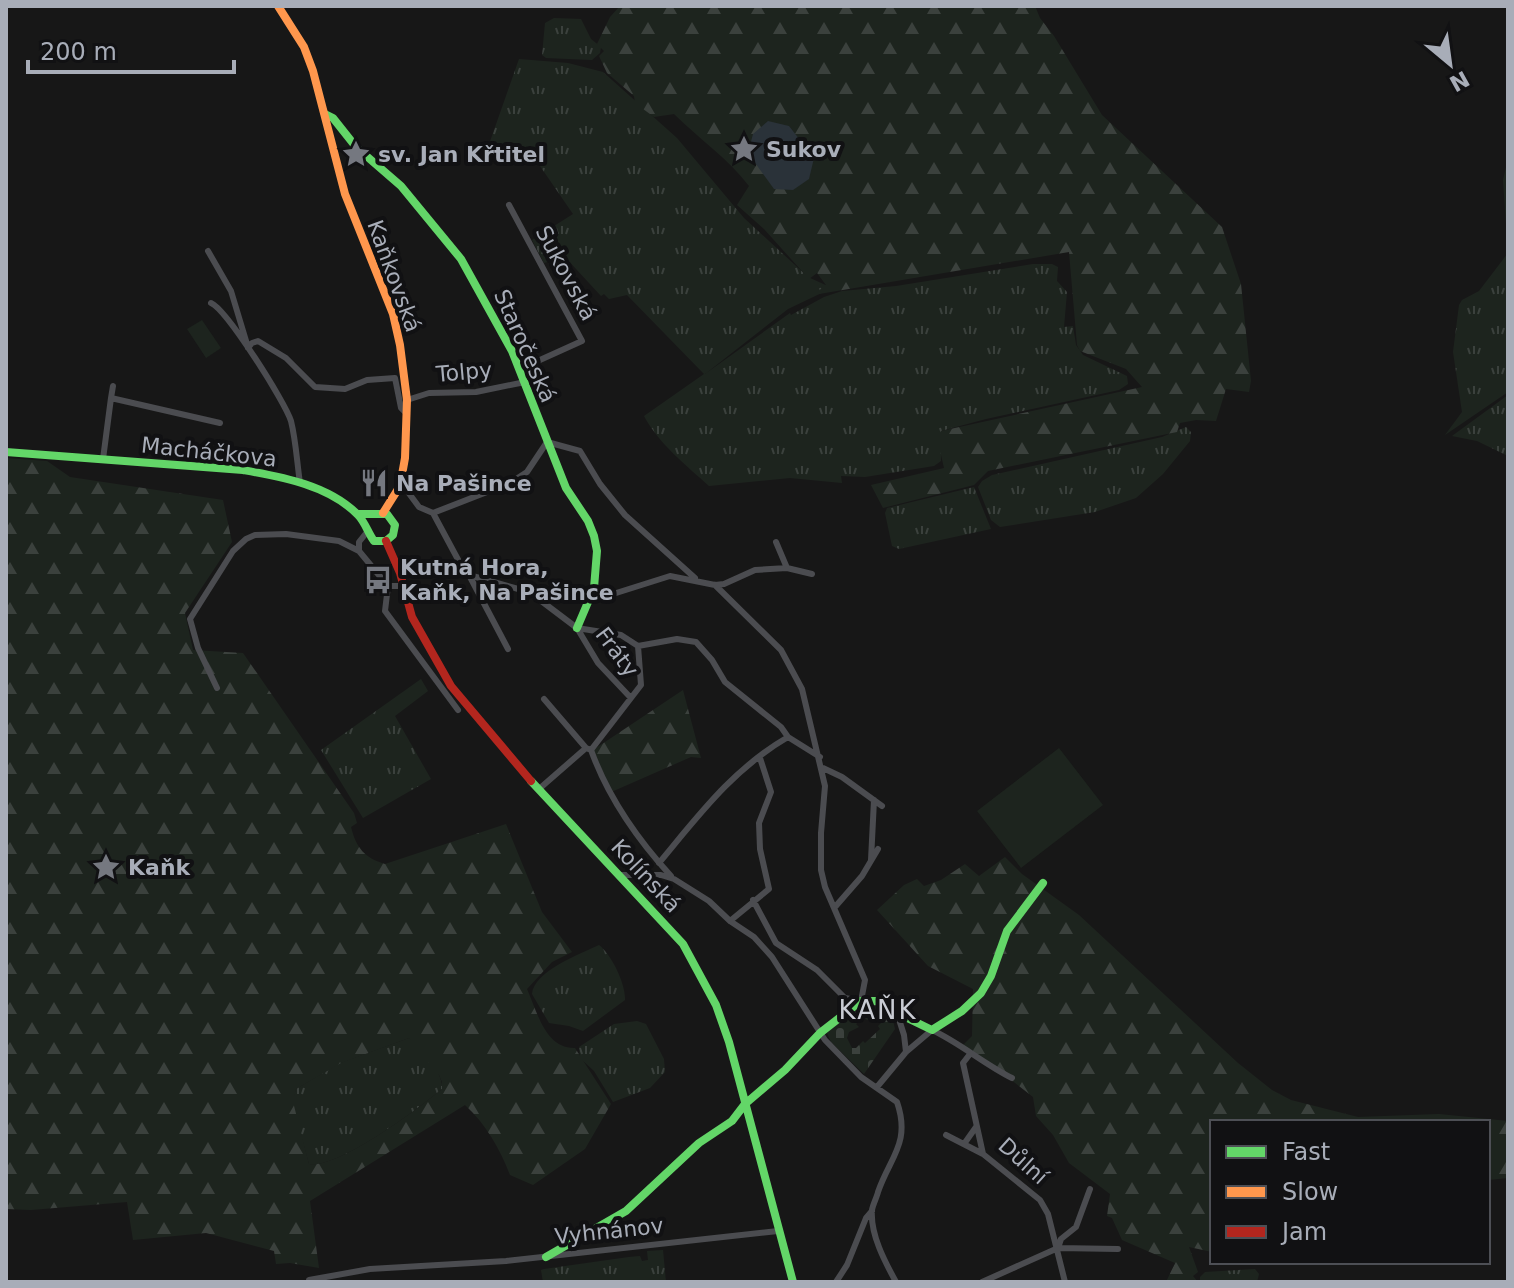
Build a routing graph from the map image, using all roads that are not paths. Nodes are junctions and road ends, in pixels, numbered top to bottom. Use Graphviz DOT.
graph roads {
  1 [pos="278,6"];
  2 [pos="325,112"];
  3 [pos="509,205"];
  4 [pos="208,251"];
  5 [pos="211,303"];
  6 [pos="248,348"];
  7 [pos="520,369"];
  8 [pos="525,382"];
  9 [pos="113,386"];
  10 [pos="111,398"];
  11 [pos="407,400"];
  12 [pos="407,414"];
  13 [pos="220,423"];
  14 [pos="547,442"];
  15 [pos="6,452"];
  16 [pos="99,459"];
  17 [pos="300,483"];
  18 [pos="400,486"];
  19 [pos="433,513"];
  20 [pos="358,514"];
  21 [pos="387,515"];
  22 [pos="371,516"];
  23 [pos="366,530"];
  24 [pos="386,541"];
  25 [pos="776,542"];
  26 [pos="359,551"];
  27 [pos="677,564"];
  28 [pos="787,568"];
  29 [pos="812,574"];
  30 [pos="469,575"];
  31 [pos="670,576"];
  32 [pos="698,580"];
  33 [pos="715,585"];
  34 [pos="388,586"];
  35 [pos="403,586"];
  36 [pos="529,592"];
  37 [pos="590,597"];
  38 [pos="577,628"];
  39 [pos="638,646"];
  40 [pos="508,649"];
  41 [pos="217,688"];
  42 [pos="630,697"];
  43 [pos="544,699"];
  44 [pos="458,710"];
  45 [pos="812,732"];
  46 [pos="792,740"];
  47 [pos="588,749"];
  48 [pos="820,757"];
  49 [pos="760,758"];
  50 [pos="823,768"];
  51 [pos="539,789"];
  52 [pos="874,800"];
  53 [pos="882,806"];
  54 [pos="878,849"];
  55 [pos="659,863"];
  56 [pos="870,863"];
  57 [pos="620,875"];
  58 [pos="674,879"];
  59 [pos="1043,883"];
  60 [pos="753,900"];
  61 [pos="835,907"];
  62 [pos="730,921"];
  63 [pos="782,948"];
  64 [pos="772,957"];
  65 [pos="861,1001"];
  66 [pos="897,1012"];
  67 [pos="932,1030"];
  68 [pos="820,1033"];
  69 [pos="906,1052"];
  70 [pos="970,1054"];
  71 [pos="1012,1078"];
  72 [pos="877,1087"];
  73 [pos="745,1104"];
  74 [pos="976,1127"];
  75 [pos="946,1135"];
  76 [pos="964,1144"];
  77 [pos="983,1154"];
  78 [pos="1090,1189"];
  79 [pos="872,1210"];
  80 [pos="778,1231"];
  81 [pos="1058,1248"];
  82 [pos="1118,1249"];
  83 [pos="546,1257"];
  84 [pos="309,1280"];
  85 [pos="793,1282"];
  86 [pos="836,1282"];
  87 [pos="895,1282"];
  88 [pos="982,1282"];
  89 [pos="1065,1282"];
  1 -- 2 [label="street, Kaňkovská"];
  2 -- 7 [label="street, Staročeská"];
  2 -- 11 [label="street, Kaňkovská"];
  3 -- 7 [label="street, Sukovská"];
  4 -- 6 [label="street"];
  5 -- 6 [label="street"];
  6 -- 12 [label="street"];
  6 -- 17 [label="street"];
  7 -- 8 [label="street, Staročeská"];
  8 -- 11 [label="street, Tolpy"];
  8 -- 14 [label="street, Staročeská"];
  9 -- 10 [label="street"];
  10 -- 13 [label="street"];
  10 -- 16 [label="street"];
  11 -- 12 [label="street, Kaňkovská"];
  12 -- 18 [label="street, Kaňkovská"];
  14 -- 19 [label="street"];
  14 -- 27 [label="street"];
  14 -- 37 [label="street, Staročeská"];
  15 -- 16 [label="street, Macháčkova"];
  16 -- 17 [label="street, Macháčkova"];
  17 -- 20 [label="street, Macháčkova"];
  18 -- 19 [label="street"];
  18 -- 21 [label="street, Kaňkovská"];
  19 -- 30 [label="street"];
  20 -- 22 [label="street"];
  20 -- 23 [label="street"];
  21 -- 22 [label="street"];
  21 -- 24 [label="street"];
  22 -- 23 [label="street"];
  23 -- 24 [label="street"];
  23 -- 26 [label="street"];
  24 -- 35 [label="street, Kolínská"];
  25 -- 28 [label="street"];
  26 -- 34 [label="street"];
  26 -- 41 [label="street"];
  27 -- 31 [label="street"];
  27 -- 32 [label="street"];
  28 -- 29 [label="street"];
  28 -- 33 [label="street"];
  30 -- 36 [label="street"];
  30 -- 40 [label="street"];
  31 -- 32 [label="street"];
  31 -- 37 [label="street"];
  32 -- 33 [label="street"];
  33 -- 45 [label="street"];
  34 -- 35 [label="street"];
  34 -- 44 [label="street"];
  35 -- 51 [label="street, Kolínská"];
  36 -- 37 [label="street"];
  36 -- 38 [label="street"];
  37 -- 38 [label="street, Staročeská"];
  38 -- 39 [label="street"];
  38 -- 42 [label="street, Fráty"];
  39 -- 42 [label="street, Fráty"];
  39 -- 46 [label="street"];
  42 -- 47 [label="street, Fráty"];
  43 -- 47 [label="street"];
  45 -- 46 [label="street"];
  45 -- 48 [label="street"];
  46 -- 48 [label="street"];
  46 -- 49 [label="street"];
  47 -- 51 [label="street, Fráty"];
  47 -- 55 [label="street"];
  48 -- 50 [label="street"];
  49 -- 55 [label="street"];
  49 -- 60 [label="street"];
  50 -- 52 [label="street"];
  50 -- 61 [label="street"];
  51 -- 57 [label="street, Kolínská"];
  52 -- 53 [label="street"];
  52 -- 56 [label="street"];
  54 -- 56 [label="street"];
  55 -- 58 [label="street"];
  56 -- 61 [label="street"];
  57 -- 58 [label="street"];
  57 -- 73 [label="street, Kolínská"];
  58 -- 62 [label="street"];
  59 -- 67 [label="street"];
  60 -- 62 [label="street"];
  60 -- 63 [label="street"];
  61 -- 65 [label="street"];
  62 -- 64 [label="street"];
  63 -- 64 [label="street"];
  63 -- 65 [label="street"];
  64 -- 68 [label="street"];
  65 -- 66 [label="street"];
  65 -- 68 [label="street"];
  66 -- 67 [label="street"];
  66 -- 69 [label="street"];
  67 -- 69 [label="street"];
  67 -- 70 [label="street"];
  68 -- 72 [label="street"];
  68 -- 73 [label="street, Vyhnánov"];
  69 -- 72 [label="street"];
  70 -- 71 [label="street"];
  70 -- 74 [label="street, Důlní"];
  72 -- 79 [label="street"];
  73 -- 80 [label="street, Kolínská"];
  73 -- 83 [label="street, Vyhnánov"];
  74 -- 76 [label="street"];
  74 -- 77 [label="street, Důlní"];
  75 -- 76 [label="street"];
  76 -- 77 [label="street"];
  77 -- 81 [label="street, Důlní"];
  78 -- 81 [label="street"];
  79 -- 86 [label="street"];
  79 -- 87 [label="street"];
  80 -- 83 [label="street, Vyhnánov"];
  80 -- 85 [label="street, Kolínská"];
  81 -- 82 [label="street"];
  81 -- 88 [label="street"];
  81 -- 89 [label="street, Důlní"];
  83 -- 84 [label="street"];
}
